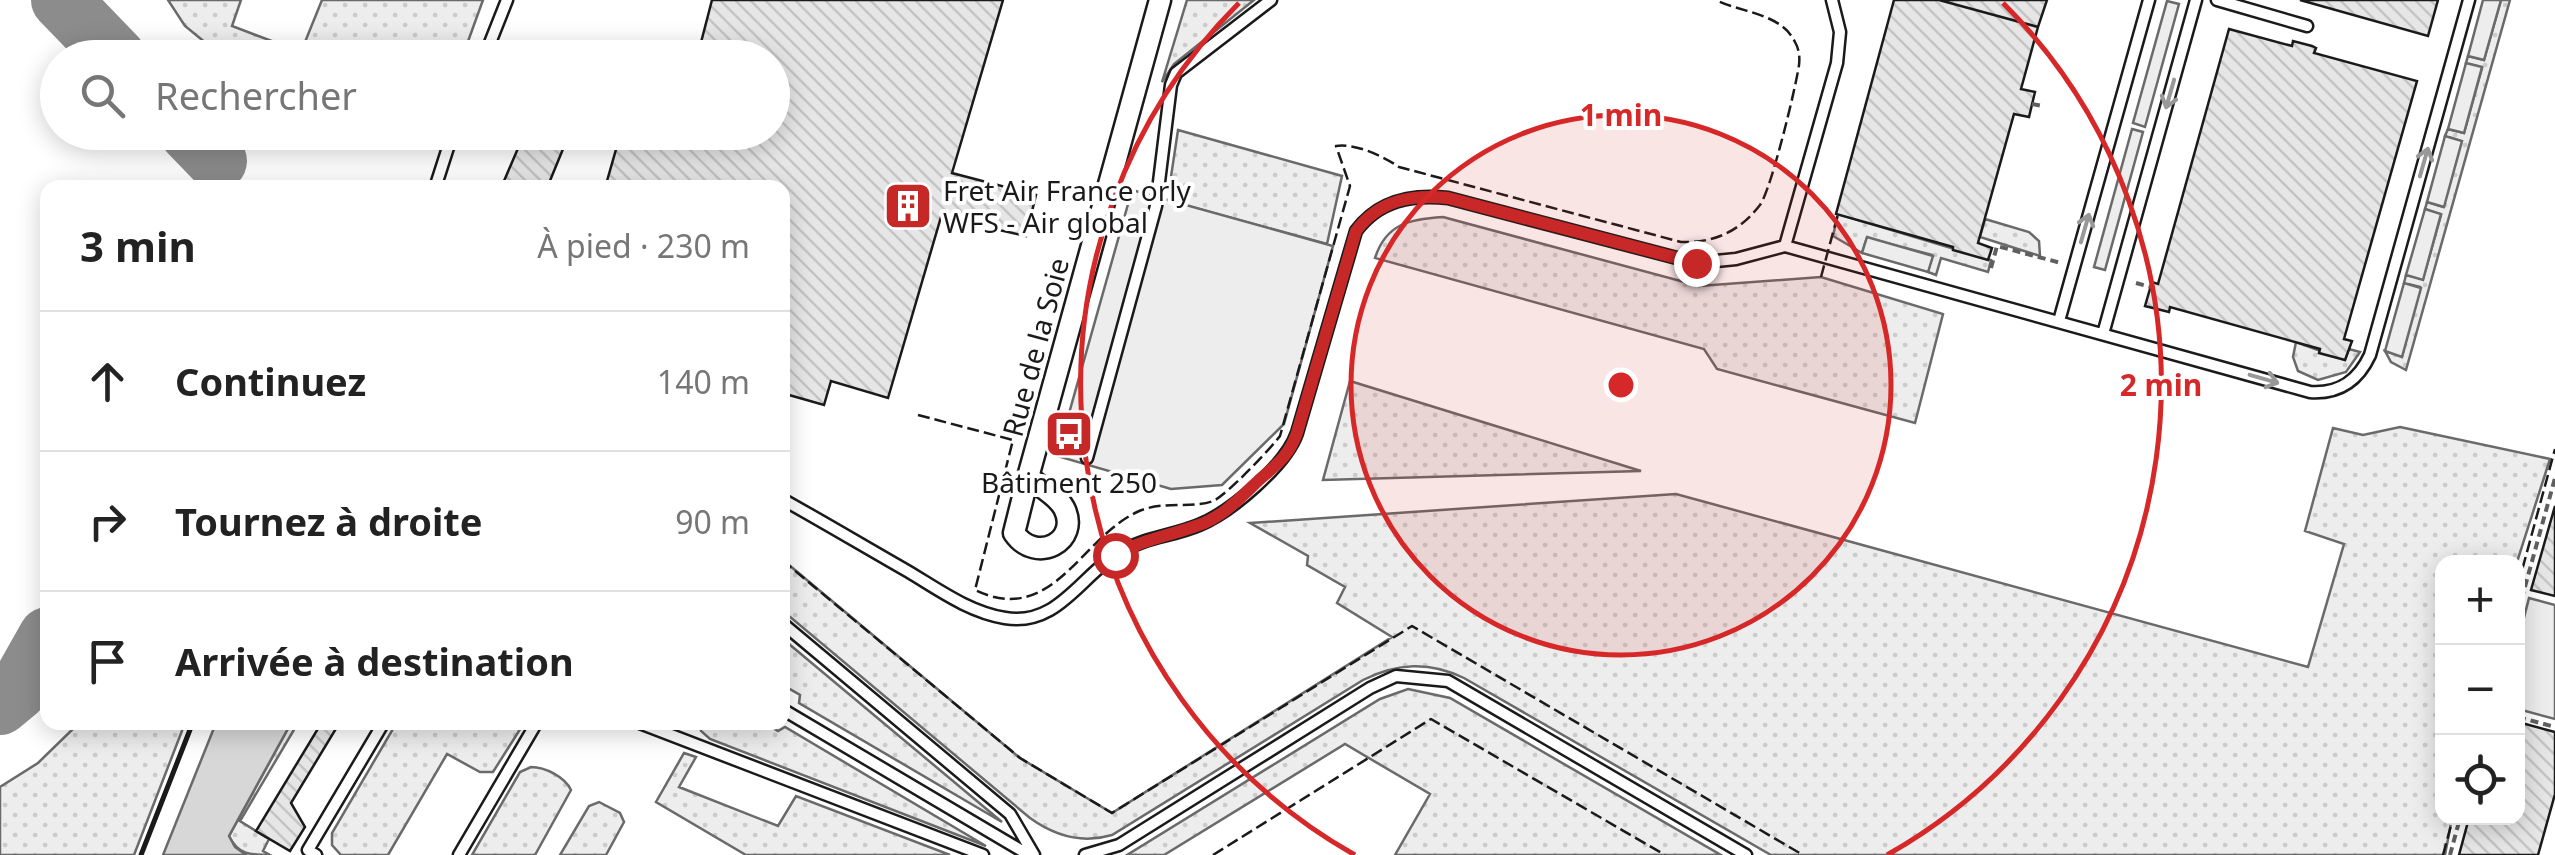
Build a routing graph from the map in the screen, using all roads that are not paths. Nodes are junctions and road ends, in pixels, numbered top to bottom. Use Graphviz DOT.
graph roads {
  1 [pos="508,0"];
  2 [pos="1160,0"];
  3 [pos="1271,0"];
  4 [pos="1832,0"];
  5 [pos="2149,0"];
  6 [pos="2196,0"];
  7 [pos="2217,0"];
  8 [pos="2469,0"];
  9 [pos="2308,26"];
  10 [pos="491,40"];
  11 [pos="447,150"];
  12 [pos="437,180"];
  13 [pos="1785,246"];
  14 [pos="2059,321"];
  15 [pos="2103,334"];
  16 [pos="1087,458"];
  17 [pos="1028,477"];
  18 [pos="790,504"];
  19 [pos="790,631"];
  20 [pos="790,714"];
  21 [pos="379,730"];
  22 [pos="533,730"];
  23 [pos="657,730"];
  24 [pos="316,855"];
  25 [pos="459,855"];
  26 [pos="983,855"];
  27 [pos="1032,855"];
  28 [pos="1085,855"];
  29 [pos="1746,855"];
  1 -- 10 [label="lane"];
  2 -- 17 [label="street, Rue de la Soie"];
  3 -- 16 [label="lane"];
  4 -- 13 [label="lane"];
  14 -- 5 [label="lane, one-way"];
  6 -- 15 [label="lane, one-way"];
  7 -- 9 [label="lane"];
  15 -- 8 [label="lane, one-way"];
  11 -- 12 [label="lane"];
  13 -- 14 [label="lane"];
  13 -- 18 [label="lane"];
  14 -- 15 [label="lane"];
  19 -- 27 [label="lane"];
  20 -- 27 [label="lane"];
  21 -- 24 [label="lane"];
  22 -- 25 [label="lane"];
  23 -- 26 [label="lane"];
  28 -- 29 [label="lane"];
}
